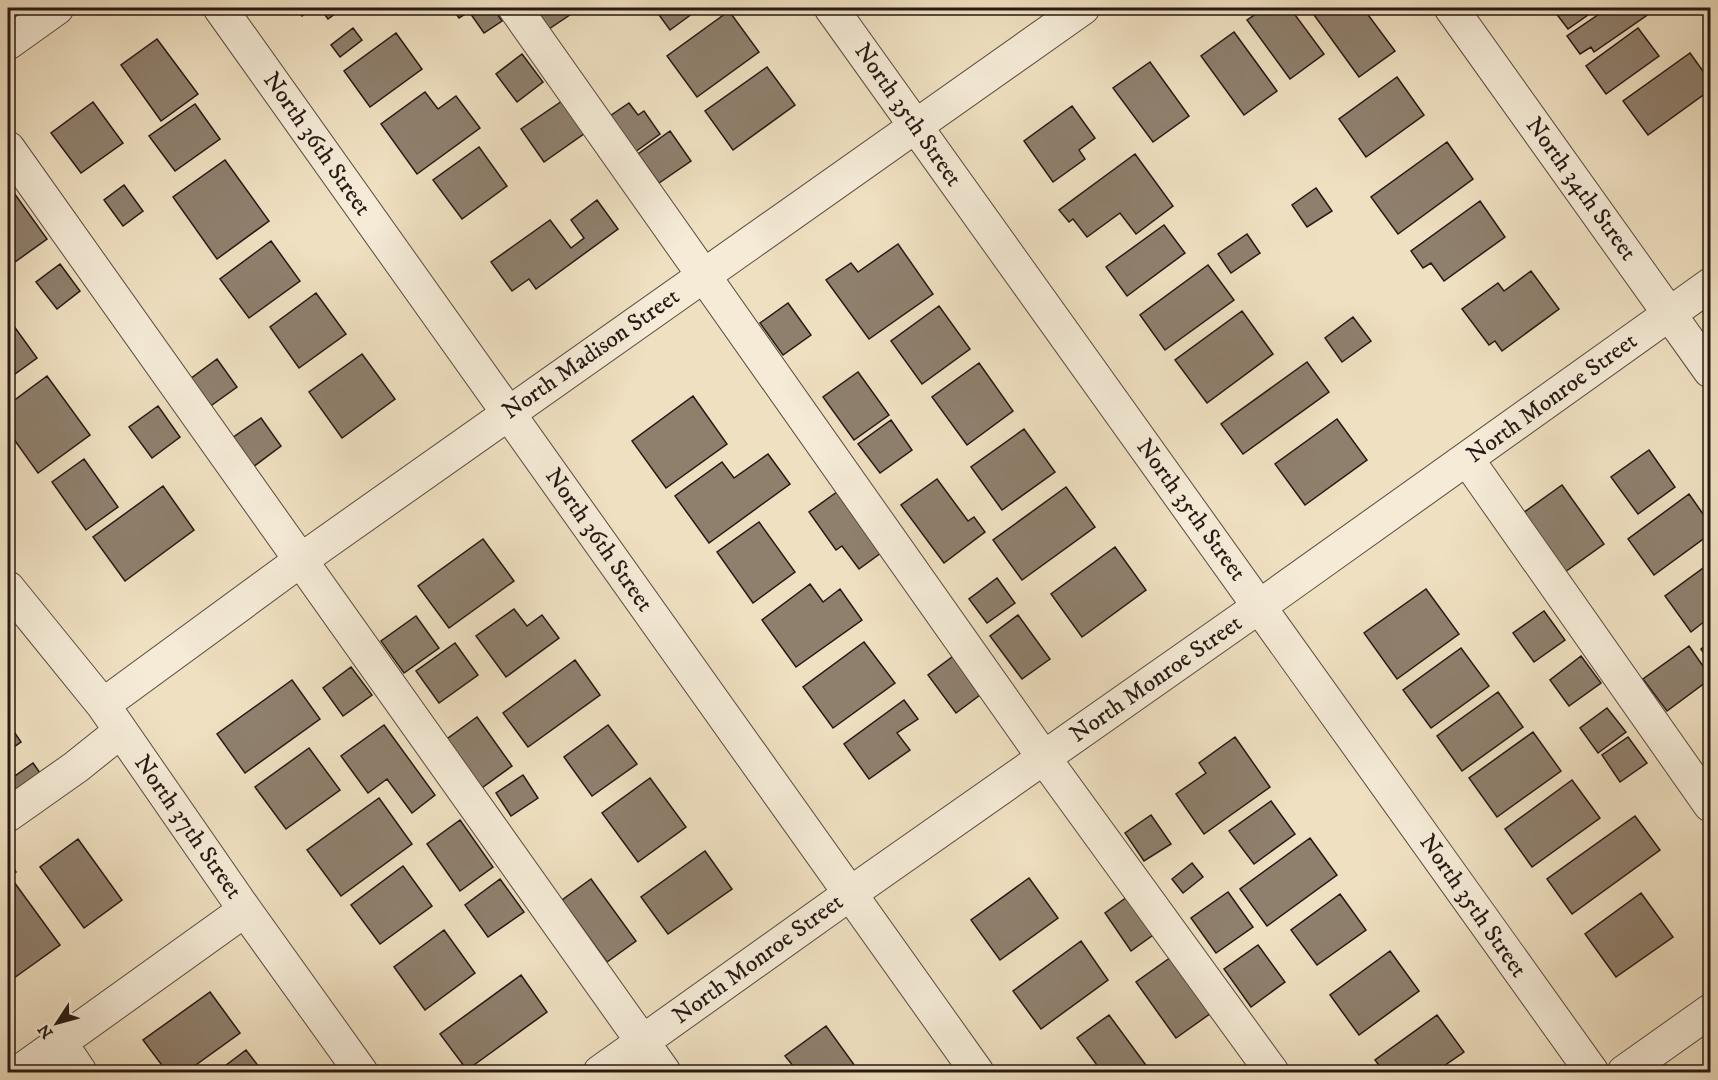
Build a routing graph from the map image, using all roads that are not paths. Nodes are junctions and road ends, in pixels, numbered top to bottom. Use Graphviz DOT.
graph roads {
  1 [pos="57,8"];
  2 [pos="220,8"];
  3 [pos="515,8"];
  4 [pos="831,8"];
  5 [pos="1083,8"];
  6 [pos="1451,8"];
  7 [pos="8,43"];
  8 [pos="916,127"];
  9 [pos="8,148"];
  10 [pos="704,276"];
  11 [pos="1710,285"];
  12 [pos="1670,314"];
  13 [pos="1710,371"];
  14 [pos="509,413"];
  15 [pos="1467,459"];
  16 [pos="301,560"];
  17 [pos="8,588"];
  18 [pos="1260,606"];
  19 [pos="103,705"];
  20 [pos="121,731"];
  21 [pos="1044,758"];
  22 [pos="1710,804"];
  23 [pos="8,815"];
  24 [pos="851,893"];
  25 [pos="245,910"];
  26 [pos="1710,1011"];
  27 [pos="60,1042"];
  28 [pos="643,1042"];
  29 [pos="19,1072"];
  30 [pos="80,1072"];
  31 [pos="361,1072"];
  32 [pos="600,1072"];
  33 [pos="664,1072"];
  34 [pos="977,1072"];
  35 [pos="1272,1072"];
  36 [pos="1592,1072"];
  37 [pos="1624,1072"];
  1 -- 7 [label="street"];
  2 -- 14 [label="street, North 36th Street"];
  3 -- 10 [label="street"];
  4 -- 8 [label="street, North 35th Street"];
  5 -- 8 [label="street, North Madison Street"];
  6 -- 12 [label="street, North 34th Street"];
  8 -- 10 [label="street, North Madison Street"];
  8 -- 18 [label="street, North 35th Street"];
  9 -- 16 [label="street"];
  10 -- 14 [label="street, North Madison Street"];
  10 -- 21 [label="street"];
  11 -- 12 [label="street, North Monroe Street"];
  12 -- 13 [label="street, North 34th Street"];
  12 -- 15 [label="street, North Monroe Street"];
  14 -- 16 [label="street, North Madison Street"];
  14 -- 24 [label="street, North 36th Street"];
  15 -- 18 [label="street, North Monroe Street"];
  15 -- 22 [label="street"];
  16 -- 19 [label="street, North Madison Street"];
  16 -- 28 [label="street"];
  17 -- 19 [label="street, North 37th Street"];
  18 -- 21 [label="street, North Monroe Street"];
  18 -- 36 [label="street, North 35th Street"];
  19 -- 20 [label="street, North 37th Street"];
  20 -- 23 [label="street"];
  20 -- 25 [label="street, North 37th Street"];
  21 -- 24 [label="street, North Monroe Street"];
  21 -- 35 [label="street"];
  24 -- 28 [label="street, North Monroe Street"];
  24 -- 34 [label="street, North 36th Street"];
  25 -- 27 [label="street"];
  25 -- 31 [label="street, North 37th Street"];
  26 -- 37 [label="street"];
  27 -- 29 [label="street"];
  27 -- 30 [label="street"];
  28 -- 32 [label="street, North Monroe Street"];
  28 -- 33 [label="street"];
}
